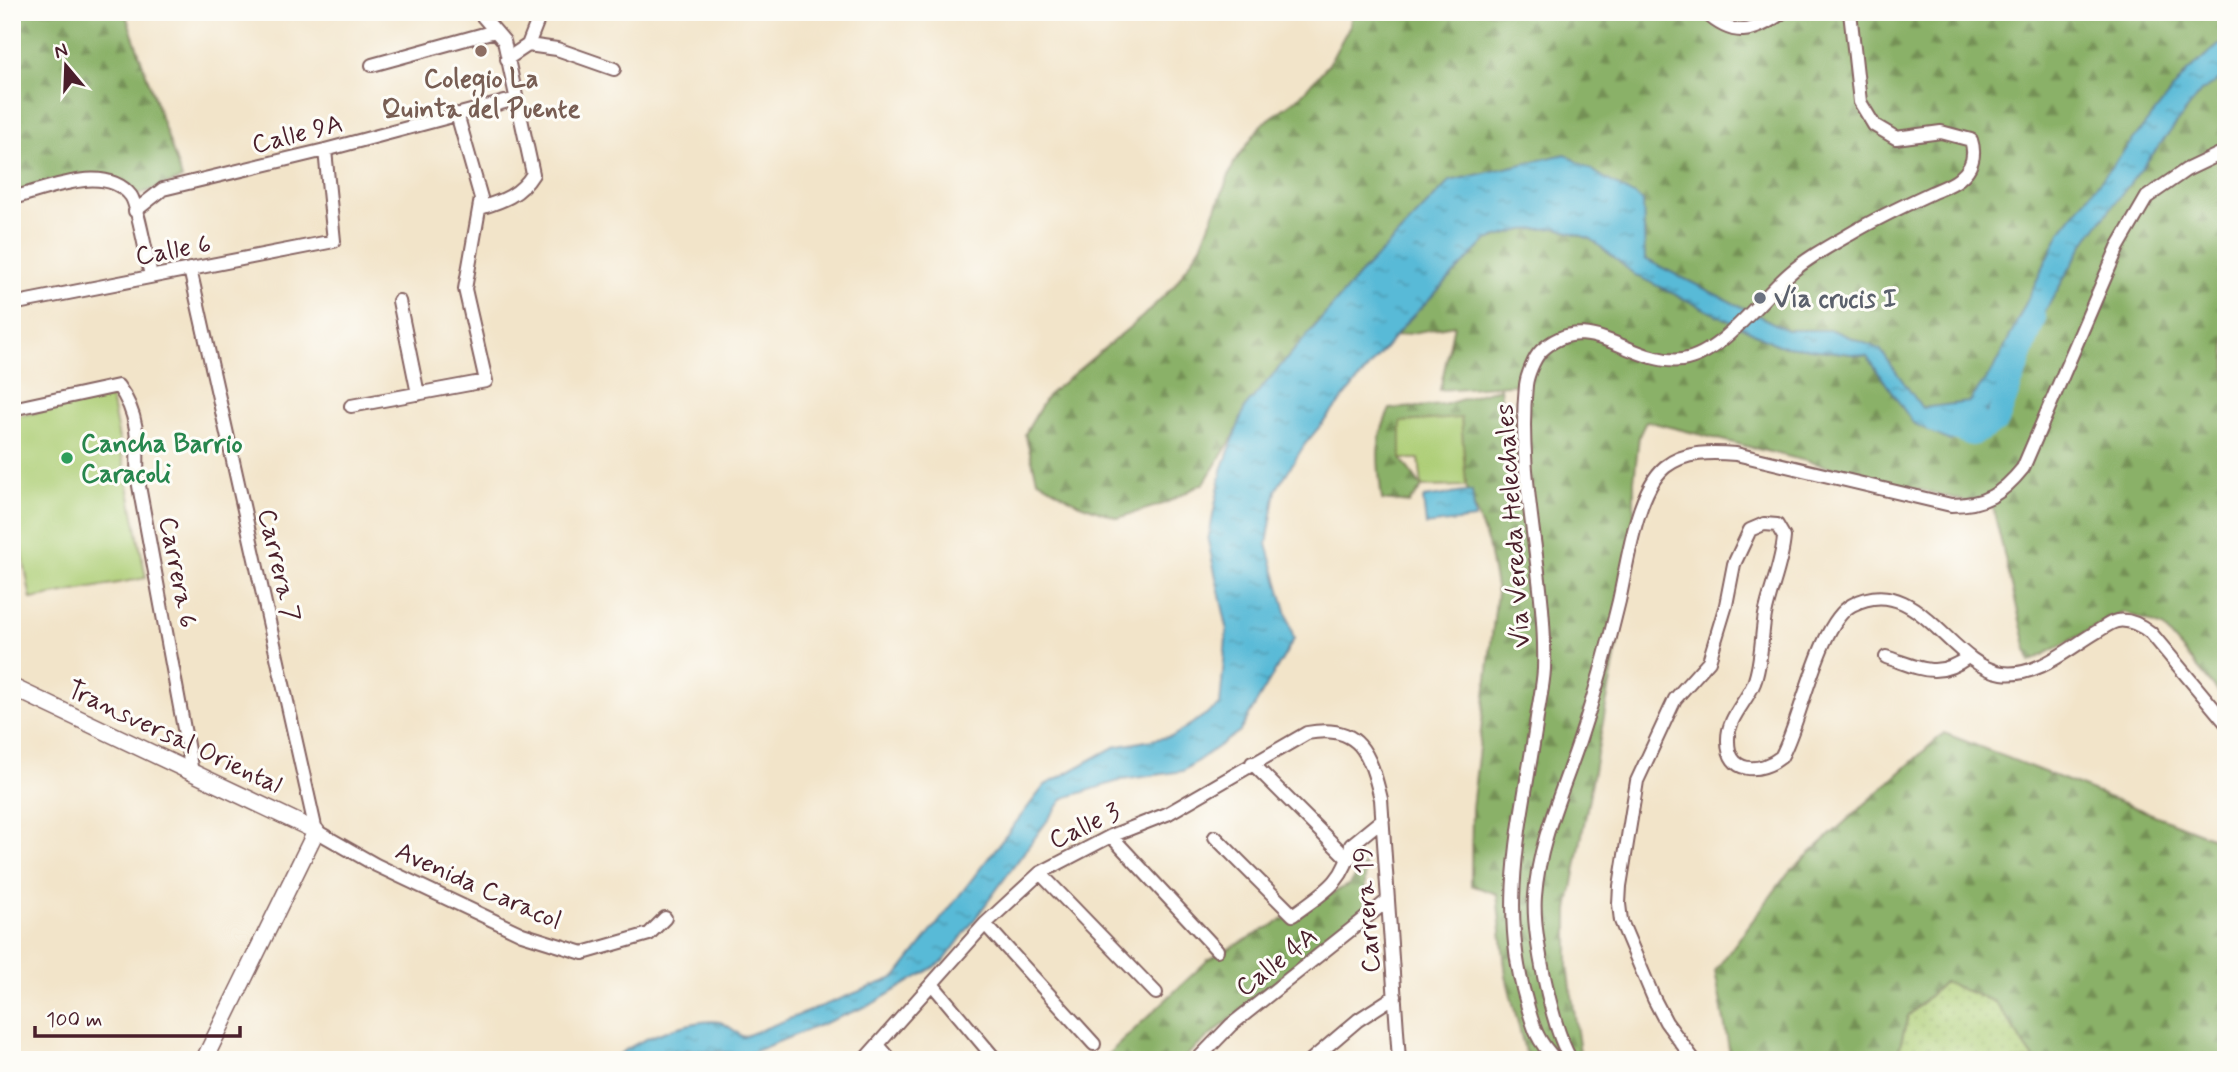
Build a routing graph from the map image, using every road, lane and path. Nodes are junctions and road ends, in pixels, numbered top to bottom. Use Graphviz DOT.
graph roads {
  1 [pos="479,12"];
  2 [pos="541,12"];
  3 [pos="1705,12"];
  4 [pos="1783,12"];
  5 [pos="1850,12"];
  6 [pos="495,32"];
  7 [pos="528,45"];
  8 [pos="507,59"];
  9 [pos="372,65"];
  10 [pos="614,69"];
  11 [pos="516,99"];
  12 [pos="457,114"];
  13 [pos="326,150"];
  14 [pos="2226,151"];
  15 [pos="12,198"];
  16 [pos="480,208"];
  17 [pos="135,211"];
  18 [pos="190,269"];
  19 [pos="151,275"];
  20 [pos="399,301"];
  21 [pos="12,304"];
  22 [pos="418,394"];
  23 [pos="351,406"];
  24 [pos="12,409"];
  25 [pos="1886,657"];
  26 [pos="1968,657"];
  27 [pos="12,687"];
  28 [pos="2226,723"];
  29 [pos="1371,759"];
  30 [pos="1252,763"];
  31 [pos="192,772"];
  32 [pos="1384,820"];
  33 [pos="316,831"];
  34 [pos="1111,836"];
  35 [pos="1215,837"];
  36 [pos="1349,860"];
  37 [pos="1040,873"];
  38 [pos="1387,901"];
  39 [pos="665,918"];
  40 [pos="985,924"];
  41 [pos="1217,950"];
  42 [pos="932,984"];
  43 [pos="1156,993"];
  44 [pos="1395,996"];
  45 [pos="1094,1044"];
  46 [pos="878,1045"];
  47 [pos="204,1060"];
  48 [pos="864,1060"];
  49 [pos="891,1060"];
  50 [pos="996,1060"];
  51 [pos="1197,1060"];
  52 [pos="1311,1060"];
  53 [pos="1399,1060"];
  54 [pos="1556,1060"];
  55 [pos="1571,1060"];
  56 [pos="1694,1060"];
  1 -- 6 [label="street"];
  2 -- 7 [label="street"];
  3 -- 4 [label="street"];
  5 -- 54 [label="street, Vía Vereda Helechales"];
  6 -- 8 [label="street"];
  6 -- 9 [label="street"];
  7 -- 8 [label="street"];
  7 -- 10 [label="street"];
  8 -- 11 [label="street"];
  11 -- 12 [label="street, Calle 9A"];
  11 -- 16 [label="street"];
  12 -- 13 [label="street, Calle 9A"];
  12 -- 16 [label="street"];
  13 -- 17 [label="street, Calle 9A"];
  13 -- 18 [label="street, Calle 6"];
  14 -- 55 [label="street"];
  15 -- 17 [label="street"];
  16 -- 22 [label="street"];
  17 -- 19 [label="street"];
  18 -- 19 [label="street, Calle 6"];
  18 -- 33 [label="street, Carrera 7"];
  19 -- 21 [label="street, Calle 6"];
  20 -- 22 [label="street"];
  22 -- 23 [label="street"];
  24 -- 31 [label="street, Carrera 6"];
  25 -- 26 [label="street"];
  26 -- 28 [label="street"];
  26 -- 56 [label="street"];
  27 -- 31 [label="main road, Transversal Oriental"];
  29 -- 30 [label="street, Calle 3"];
  29 -- 32 [label="street, Carrera 19"];
  30 -- 34 [label="street, Calle 3"];
  30 -- 36 [label="street"];
  31 -- 33 [label="main road, Transversal Oriental"];
  32 -- 36 [label="street"];
  32 -- 38 [label="street, Carrera 19"];
  33 -- 39 [label="street, Avenida Caracol"];
  33 -- 47 [label="main road"];
  34 -- 37 [label="street, Calle 3"];
  34 -- 41 [label="street"];
  35 -- 36 [label="street"];
  37 -- 40 [label="street, Calle 3"];
  37 -- 43 [label="street"];
  38 -- 44 [label="street, Carrera 19"];
  38 -- 51 [label="street, Calle 4A"];
  40 -- 42 [label="street, Calle 3"];
  40 -- 45 [label="street"];
  42 -- 46 [label="street, Calle 3"];
  42 -- 50 [label="street"];
  44 -- 52 [label="street"];
  44 -- 53 [label="street, Carrera 19"];
  46 -- 48 [label="street, Calle 3"];
  46 -- 49 [label="street"];
}
